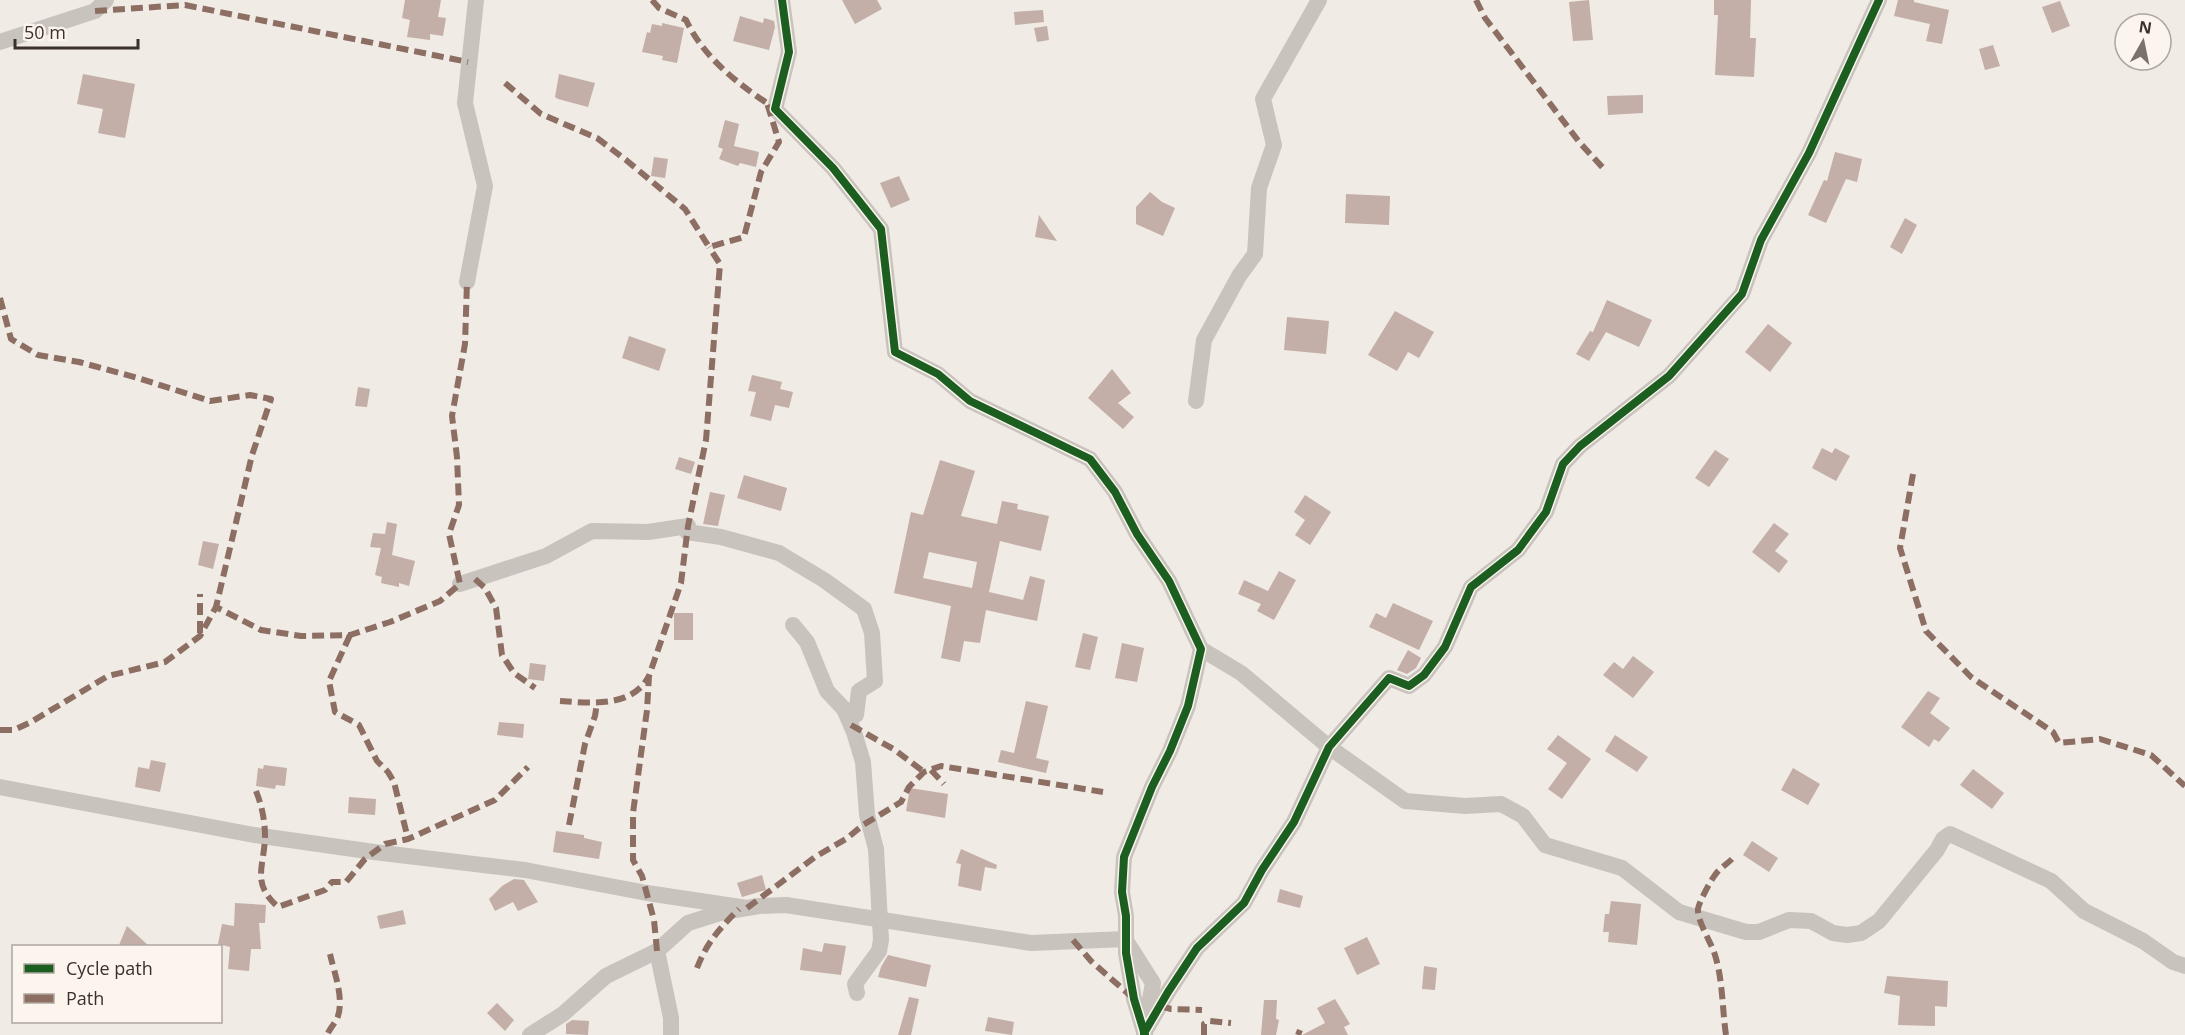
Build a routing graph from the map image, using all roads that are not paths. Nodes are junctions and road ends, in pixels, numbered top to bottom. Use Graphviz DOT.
graph roads {
  1 [pos="106,0"];
  2 [pos="476,0"];
  3 [pos="782,0"];
  4 [pos="1319,0"];
  5 [pos="1879,0"];
  6 [pos="0,42"];
  7 [pos="467,282"];
  8 [pos="1196,401"];
  9 [pos="460,584"];
  10 [pos="793,625"];
  11 [pos="1201,649"];
  12 [pos="844,709"];
  13 [pos="1329,747"];
  14 [pos="0,787"];
  15 [pos="747,908"];
  16 [pos="879,920"];
  17 [pos="1125,939"];
  18 [pos="657,951"];
  19 [pos="2185,966"];
  20 [pos="857,993"];
  21 [pos="1144,1034"];
  22 [pos="530,1035"];
  23 [pos="670,1035"];
  1 -- 6 [label="street"];
  2 -- 7 [label="street"];
  3 -- 11 [label="street"];
  4 -- 8 [label="street"];
  5 -- 13 [label="street"];
  9 -- 12 [label="street"];
  10 -- 12 [label="street"];
  11 -- 13 [label="street"];
  11 -- 17 [label="street"];
  12 -- 16 [label="street"];
  13 -- 19 [label="street"];
  13 -- 21 [label="street"];
  14 -- 15 [label="street"];
  15 -- 16 [label="street"];
  15 -- 18 [label="street"];
  16 -- 17 [label="street"];
  16 -- 20 [label="street"];
  17 -- 21 [label="street"];
  18 -- 22 [label="street"];
  18 -- 23 [label="street"];
}
